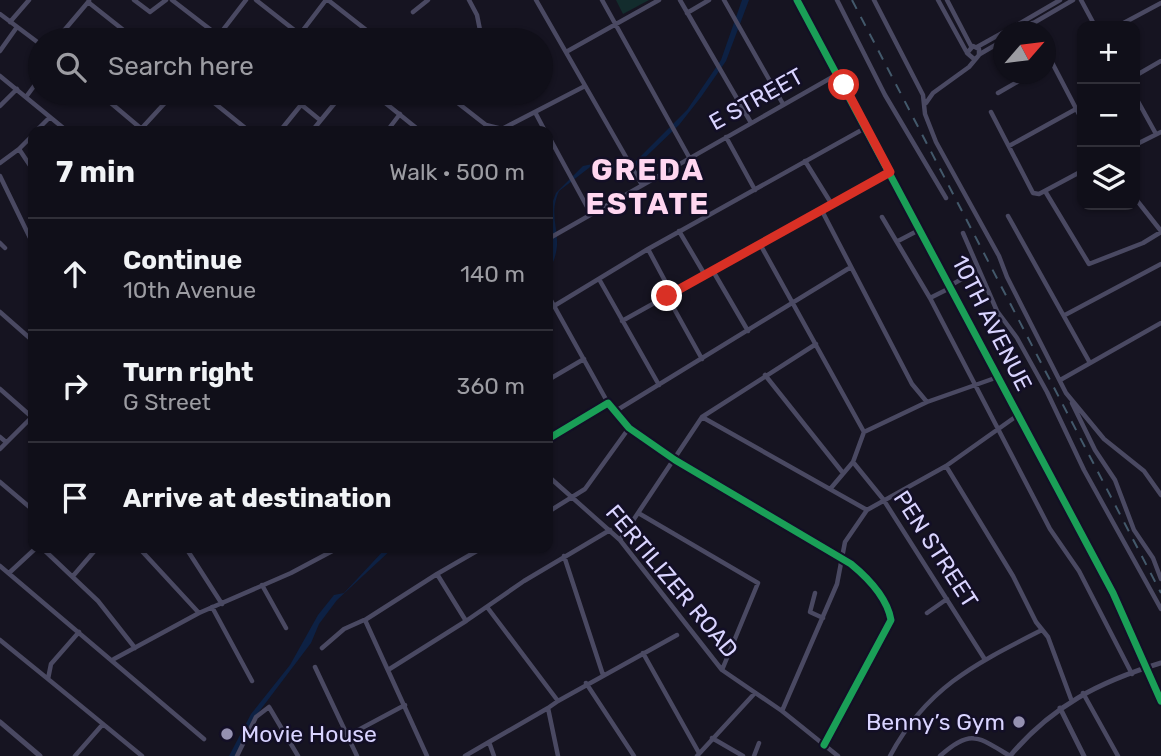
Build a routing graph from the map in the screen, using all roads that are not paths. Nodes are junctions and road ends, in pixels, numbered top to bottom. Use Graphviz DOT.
graph roads {
  1 [pos="29,0"];
  2 [pos="134,0"];
  3 [pos="166,0"];
  4 [pos="172,0"];
  5 [pos="246,0"];
  6 [pos="256,0"];
  7 [pos="327,0"];
  8 [pos="428,0"];
  9 [pos="469,0"];
  10 [pos="536,0"];
  11 [pos="602,0"];
  12 [pos="659,0"];
  13 [pos="680,0"];
  14 [pos="709,0"];
  15 [pos="724,0"];
  16 [pos="797,0"];
  17 [pos="837,0"];
  18 [pos="874,0"];
  19 [pos="938,0"];
  20 [pos="947,0"];
  21 [pos="1060,0"];
  22 [pos="1073,0"];
  23 [pos="1081,0"];
  24 [pos="89,1"];
  25 [pos="1161,4"];
  26 [pos="413,12"];
  27 [pos="687,13"];
  28 [pos="0,15"];
  29 [pos="1023,21"];
  30 [pos="1036,21"];
  31 [pos="1092,21"];
  32 [pos="1128,21"];
  33 [pos="10,22"];
  34 [pos="616,25"];
  35 [pos="17,27"];
  36 [pos="66,28"];
  37 [pos="122,28"];
  38 [pos="209,28"];
  39 [pos="225,28"];
  40 [pos="292,28"];
  41 [pos="305,28"];
  42 [pos="363,28"];
  43 [pos="480,28"];
  44 [pos="552,28"];
  45 [pos="553,29"];
  46 [pos="28,35"];
  47 [pos="993,38"];
  48 [pos="993,46"];
  49 [pos="974,47"];
  50 [pos="0,51"];
  51 [pos="566,52"];
  52 [pos="967,53"];
  53 [pos="979,55"];
  54 [pos="974,59"];
  55 [pos="1161,61"];
  56 [pos="1140,73"];
  57 [pos="836,75"];
  58 [pos="0,76"];
  59 [pos="1056,76"];
  60 [pos="1014,84"];
  61 [pos="586,86"];
  62 [pos="17,89"];
  63 [pos="998,93"];
  64 [pos="28,94"];
  65 [pos="26,97"];
  66 [pos="553,104"];
  67 [pos="783,104"];
  68 [pos="1140,104"];
  69 [pos="36,105"];
  70 [pos="113,105"];
  71 [pos="164,105"];
  72 [pos="217,105"];
  73 [pos="301,105"];
  74 [pos="333,105"];
  75 [pos="388,105"];
  76 [pos="460,105"];
  77 [pos="552,105"];
  78 [pos="0,106"];
  79 [pos="925,107"];
  80 [pos="1076,109"];
  81 [pos="991,112"];
  82 [pos="400,114"];
  83 [pos="536,114"];
  84 [pos="50,117"];
  85 [pos="320,120"];
  86 [pos="750,121"];
  87 [pos="42,126"];
  88 [pos="60,126"];
  89 [pos="137,126"];
  90 [pos="145,126"];
  91 [pos="243,126"];
  92 [pos="284,126"];
  93 [pos="316,126"];
  94 [pos="391,126"];
  95 [pos="414,126"];
  96 [pos="488,126"];
  97 [pos="516,126"];
  98 [pos="543,126"];
  99 [pos="867,127"];
  100 [pos="1159,133"];
  101 [pos="726,137"];
  102 [pos="28,140"];
  103 [pos="1140,142"];
  104 [pos="553,144"];
  105 [pos="1009,146"];
  106 [pos="19,149"];
  107 [pos="689,157"];
  108 [pos="806,161"];
  109 [pos="28,162"];
  110 [pos="0,163"];
  111 [pos="890,172"];
  112 [pos="1077,175"];
  113 [pos="0,176"];
  114 [pos="642,185"];
  115 [pos="755,190"];
  116 [pos="1045,191"];
  117 [pos="946,198"];
  118 [pos="831,204"];
  119 [pos="1140,205"];
  120 [pos="821,209"];
  121 [pos="591,214"];
  122 [pos="1008,216"];
  123 [pos="882,217"];
  124 [pos="921,229"];
  125 [pos="679,231"];
  126 [pos="1161,232"];
  127 [pos="962,233"];
  128 [pos="28,234"];
  129 [pos="553,236"];
  130 [pos="898,242"];
  131 [pos="0,243"];
  132 [pos="760,244"];
  133 [pos="5,248"];
  134 [pos="648,249"];
  135 [pos="1161,264"];
  136 [pos="851,267"];
  137 [pos="713,271"];
  138 [pos="705,275"];
  139 [pos="971,275"];
  140 [pos="599,279"];
  141 [pos="951,286"];
  142 [pos="669,295"];
  143 [pos="930,298"];
  144 [pos="793,305"];
  145 [pos="554,306"];
  146 [pos="0,312"];
  147 [pos="1065,315"];
  148 [pos="622,321"];
  149 [pos="1161,323"];
  150 [pos="748,331"];
  151 [pos="28,337"];
  152 [pos="816,344"];
  153 [pos="584,359"];
  154 [pos="702,359"];
  155 [pos="1090,363"];
  156 [pos="765,375"];
  157 [pos="553,376"];
  158 [pos="998,377"];
  159 [pos="1062,379"];
  160 [pos="659,385"];
  161 [pos="976,386"];
  162 [pos="0,389"];
  163 [pos="1072,401"];
  164 [pos="927,402"];
  165 [pos="608,403"];
  166 [pos="614,412"];
  167 [pos="28,414"];
  168 [pos="1018,415"];
  169 [pos="702,417"];
  170 [pos="28,421"];
  171 [pos="998,427"];
  172 [pos="629,428"];
  173 [pos="864,432"];
  174 [pos="553,436"];
  175 [pos="0,437"];
  176 [pos="6,442"];
  177 [pos="0,449"];
  178 [pos="675,460"];
  179 [pos="853,462"];
  180 [pos="946,466"];
  181 [pos="844,473"];
  182 [pos="553,481"];
  183 [pos="0,482"];
  184 [pos="831,488"];
  185 [pos="1161,495"];
  186 [pos="575,497"];
  187 [pos="883,499"];
  188 [pos="28,506"];
  189 [pos="553,509"];
  190 [pos="867,510"];
  191 [pos="640,514"];
  192 [pos="610,530"];
  193 [pos="620,540"];
  194 [pos="31,553"];
  195 [pos="48,553"];
  196 [pos="93,553"];
  197 [pos="144,553"];
  198 [pos="189,553"];
  199 [pos="328,553"];
  200 [pos="473,553"];
  201 [pos="564,556"];
  202 [pos="842,559"];
  203 [pos="0,566"];
  204 [pos="9,573"];
  205 [pos="437,574"];
  206 [pos="73,576"];
  207 [pos="1161,579"];
  208 [pos="262,585"];
  209 [pos="815,593"];
  210 [pos="947,598"];
  211 [pos="222,604"];
  212 [pos="212,607"];
  213 [pos="486,607"];
  214 [pos="1161,609"];
  215 [pos="198,613"];
  216 [pos="927,613"];
  217 [pos="823,618"];
  218 [pos="365,620"];
  219 [pos="466,621"];
  220 [pos="286,628"];
  221 [pos="1042,629"];
  222 [pos="79,632"];
  223 [pos="677,635"];
  224 [pos="0,640"];
  225 [pos="135,648"];
  226 [pos="322,648"];
  227 [pos="643,653"];
  228 [pos="984,658"];
  229 [pos="114,659"];
  230 [pos="1161,663"];
  231 [pos="51,664"];
  232 [pos="315,667"];
  233 [pos="1149,667"];
  234 [pos="388,670"];
  235 [pos="722,670"];
  236 [pos="37,671"];
  237 [pos="1132,674"];
  238 [pos="603,675"];
  239 [pos="48,679"];
  240 [pos="252,681"];
  241 [pos="586,683"];
  242 [pos="1083,693"];
  243 [pos="754,694"];
  244 [pos="1071,699"];
  245 [pos="558,701"];
  246 [pos="1161,701"];
  247 [pos="405,705"];
  248 [pos="548,708"];
  249 [pos="1060,708"];
  250 [pos="782,711"];
  251 [pos="0,722"];
  252 [pos="103,724"];
  253 [pos="8,728"];
  254 [pos="0,733"];
  255 [pos="347,736"];
  256 [pos="712,738"];
  257 [pos="204,739"];
  258 [pos="489,742"];
  259 [pos="759,743"];
  260 [pos="824,745"];
  261 [pos="698,755"];
  262 [pos="40,756"];
  263 [pos="75,756"];
  264 [pos="142,756"];
  265 [pos="237,756"];
  266 [pos="298,756"];
  267 [pos="356,756"];
  268 [pos="428,756"];
  269 [pos="465,756"];
  270 [pos="494,756"];
  271 [pos="558,756"];
  272 [pos="634,756"];
  273 [pos="743,756"];
  274 [pos="754,756"];
  275 [pos="838,756"];
  276 [pos="890,756"];
  277 [pos="940,756"];
  278 [pos="1010,756"];
  279 [pos="1084,756"];
  280 [pos="1118,756"];
  1 -- 33 [label="street"];
  2 -- 3 [label="street"];
  4 -- 38 [label="street"];
  5 -- 39 [label="street"];
  6 -- 40 [label="street"];
  7 -- 41 [label="street"];
  7 -- 42 [label="street"];
  8 -- 26 [label="street"];
  9 -- 43 [label="street"];
  10 -- 44 [label="street"];
  11 -- 34 [label="street"];
  12 -- 34 [label="street"];
  13 -- 27 [label="street"];
  14 -- 27 [label="street"];
  15 -- 67 [label="street"];
  16 -- 57 [label="street, 10TH AVENUE"];
  17 -- 117 [label="street"];
  18 -- 79 [label="street"];
  19 -- 52 [label="street"];
  20 -- 49 [label="street"];
  21 -- 29 [label="street"];
  22 -- 30 [label="street"];
  23 -- 31 [label="street"];
  24 -- 36 [label="street"];
  24 -- 37 [label="street"];
  25 -- 32 [label="street"];
  27 -- 86 [label="street"];
  28 -- 33 [label="street"];
  33 -- 35 [label="street"];
  34 -- 51 [label="street"];
  34 -- 107 [label="street"];
  35 -- 46 [label="street"];
  35 -- 50 [label="street"];
  45 -- 51 [label="street"];
  47 -- 49 [label="street"];
  48 -- 53 [label="street"];
  49 -- 52 [label="street"];
  49 -- 53 [label="street"];
  51 -- 61 [label="street"];
  52 -- 54 [label="street"];
  53 -- 54 [label="street"];
  54 -- 79 [label="street"];
  55 -- 56 [label="street"];
  57 -- 67 [label="street, E STREET"];
  57 -- 99 [label="street, 10TH AVENUE"];
  58 -- 62 [label="street"];
  59 -- 80 [label="street"];
  60 -- 63 [label="street"];
  61 -- 66 [label="street"];
  61 -- 114 [label="street"];
  62 -- 65 [label="street"];
  62 -- 78 [label="street"];
  64 -- 65 [label="street"];
  67 -- 86 [label="street, E STREET"];
  68 -- 100 [label="street"];
  69 -- 84 [label="street"];
  70 -- 89 [label="street"];
  71 -- 90 [label="street"];
  72 -- 91 [label="street"];
  73 -- 85 [label="street"];
  73 -- 92 [label="street"];
  74 -- 85 [label="street"];
  75 -- 82 [label="street"];
  76 -- 96 [label="street"];
  77 -- 83 [label="street"];
  79 -- 159 [label="street"];
  80 -- 105 [label="street"];
  81 -- 105 [label="street"];
  82 -- 94 [label="street"];
  82 -- 95 [label="street"];
  83 -- 97 [label="street"];
  83 -- 98 [label="street"];
  84 -- 87 [label="street"];
  84 -- 88 [label="street"];
  85 -- 93 [label="street"];
  86 -- 101 [label="street, E STREET"];
  99 -- 108 [label="street"];
  99 -- 111 [label="street, 10TH AVENUE"];
  100 -- 103 [label="street"];
  101 -- 107 [label="street, E STREET"];
  101 -- 115 [label="street"];
  102 -- 106 [label="street"];
  104 -- 121 [label="street"];
  105 -- 116 [label="street"];
  106 -- 109 [label="street"];
  106 -- 110 [label="street"];
  107 -- 114 [label="street, E STREET"];
  108 -- 115 [label="street"];
  108 -- 118 [label="street"];
  111 -- 118 [label="street"];
  111 -- 124 [label="street, 10TH AVENUE"];
  112 -- 116 [label="street"];
  113 -- 128 [label="street"];
  114 -- 121 [label="street, E STREET"];
  115 -- 125 [label="street"];
  116 -- 126 [label="street"];
  118 -- 120 [label="street"];
  119 -- 126 [label="street"];
  120 -- 132 [label="street"];
  120 -- 136 [label="street"];
  121 -- 129 [label="street, E STREET"];
  122 -- 147 [label="street"];
  123 -- 130 [label="street"];
  124 -- 130 [label="street"];
  124 -- 141 [label="street, 10TH AVENUE"];
  125 -- 134 [label="street"];
  125 -- 138 [label="street"];
  127 -- 214 [label="street"];
  130 -- 143 [label="street"];
  131 -- 133 [label="street"];
  132 -- 137 [label="street"];
  132 -- 144 [label="street"];
  134 -- 140 [label="street"];
  134 -- 142 [label="street"];
  135 -- 147 [label="street"];
  136 -- 144 [label="street"];
  136 -- 164 [label="street"];
  137 -- 138 [label="street"];
  137 -- 150 [label="street"];
  138 -- 142 [label="street"];
  139 -- 141 [label="street"];
  140 -- 145 [label="street"];
  140 -- 148 [label="street"];
  141 -- 143 [label="street"];
  141 -- 158 [label="street, 10TH AVENUE"];
  142 -- 148 [label="street"];
  142 -- 154 [label="street"];
  143 -- 161 [label="street"];
  144 -- 150 [label="street"];
  144 -- 152 [label="street"];
  145 -- 153 [label="street"];
  146 -- 151 [label="street"];
  147 -- 155 [label="street"];
  148 -- 160 [label="street"];
  149 -- 155 [label="street"];
  150 -- 154 [label="street"];
  152 -- 156 [label="street"];
  152 -- 173 [label="street"];
  153 -- 157 [label="street"];
  153 -- 165 [label="street"];
  154 -- 160 [label="street"];
  155 -- 159 [label="street"];
  156 -- 169 [label="street"];
  156 -- 181 [label="street"];
  158 -- 161 [label="street"];
  158 -- 168 [label="street, 10TH AVENUE"];
  159 -- 163 [label="street"];
  160 -- 166 [label="street"];
  161 -- 164 [label="street"];
  161 -- 171 [label="street"];
  162 -- 167 [label="street"];
  163 -- 185 [label="street"];
  163 -- 207 [label="street"];
  164 -- 173 [label="street"];
  165 -- 166 [label="street"];
  165 -- 174 [label="street"];
  166 -- 172 [label="street"];
  168 -- 171 [label="street"];
  168 -- 233 [label="street, 10TH AVENUE"];
  169 -- 178 [label="street"];
  169 -- 184 [label="street"];
  170 -- 176 [label="street"];
  171 -- 180 [label="street"];
  171 -- 237 [label="street"];
  172 -- 178 [label="street"];
  172 -- 186 [label="street"];
  173 -- 179 [label="street"];
  175 -- 176 [label="street"];
  176 -- 177 [label="street"];
  178 -- 191 [label="street"];
  178 -- 202 [label="street"];
  179 -- 181 [label="street"];
  179 -- 187 [label="street, PEN STREET"];
  180 -- 187 [label="street"];
  180 -- 221 [label="street"];
  181 -- 184 [label="street"];
  182 -- 186 [label="street, FERTILIZER ROAD"];
  183 -- 188 [label="street"];
  184 -- 190 [label="street"];
  186 -- 189 [label="street"];
  186 -- 192 [label="street, FERTILIZER ROAD"];
  187 -- 190 [label="street"];
  187 -- 210 [label="street, PEN STREET"];
  190 -- 202 [label="street"];
  191 -- 193 [label="street"];
  191 -- 235 [label="street"];
  192 -- 193 [label="street, FERTILIZER ROAD"];
  192 -- 201 [label="street"];
  193 -- 235 [label="street, FERTILIZER ROAD"];
  194 -- 204 [label="street"];
  195 -- 206 [label="street"];
  196 -- 206 [label="street"];
  197 -- 215 [label="street"];
  198 -- 211 [label="street"];
  199 -- 208 [label="street"];
  200 -- 205 [label="street"];
  201 -- 213 [label="street"];
  201 -- 238 [label="street"];
  202 -- 217 [label="street"];
  202 -- 260 [label="street"];
  203 -- 204 [label="street"];
  204 -- 222 [label="street"];
  205 -- 218 [label="street"];
  205 -- 219 [label="street"];
  206 -- 225 [label="street"];
  208 -- 211 [label="street"];
  208 -- 220 [label="street"];
  209 -- 217 [label="street"];
  210 -- 216 [label="street"];
  210 -- 228 [label="street, PEN STREET"];
  211 -- 212 [label="street"];
  212 -- 215 [label="street"];
  212 -- 240 [label="street"];
  213 -- 219 [label="street"];
  213 -- 245 [label="street"];
  215 -- 225 [label="street"];
  217 -- 250 [label="street"];
  218 -- 226 [label="street"];
  218 -- 234 [label="street"];
  219 -- 234 [label="street"];
  221 -- 228 [label="street"];
  221 -- 244 [label="street"];
  222 -- 229 [label="street"];
  222 -- 231 [label="street"];
  223 -- 227 [label="street"];
  224 -- 236 [label="street"];
  225 -- 229 [label="street"];
  227 -- 238 [label="street"];
  227 -- 261 [label="street"];
  228 -- 276 [label="street"];
  229 -- 257 [label="street"];
  230 -- 233 [label="street"];
  231 -- 236 [label="street"];
  231 -- 239 [label="street"];
  232 -- 255 [label="street"];
  233 -- 237 [label="street"];
  233 -- 246 [label="street"];
  234 -- 247 [label="street"];
  235 -- 243 [label="street, FERTILIZER ROAD"];
  236 -- 239 [label="street"];
  237 -- 242 [label="street"];
  238 -- 241 [label="street"];
  239 -- 252 [label="street"];
  241 -- 245 [label="street"];
  241 -- 272 [label="street"];
  242 -- 244 [label="street"];
  242 -- 280 [label="street"];
  243 -- 250 [label="street, FERTILIZER ROAD"];
  243 -- 256 [label="street"];
  244 -- 249 [label="street"];
  245 -- 248 [label="street"];
  247 -- 255 [label="street"];
  247 -- 268 [label="street"];
  248 -- 258 [label="street"];
  248 -- 271 [label="street"];
  249 -- 278 [label="street"];
  249 -- 279 [label="street"];
  250 -- 260 [label="street, FERTILIZER ROAD"];
  251 -- 253 [label="street"];
  252 -- 263 [label="street"];
  252 -- 264 [label="street"];
  253 -- 254 [label="street"];
  253 -- 262 [label="street"];
  255 -- 267 [label="street"];
  256 -- 261 [label="street"];
  256 -- 273 [label="street"];
  258 -- 269 [label="street"];
  258 -- 270 [label="street"];
  259 -- 274 [label="street"];
  260 -- 275 [label="street, FERTILIZER ROAD"];
  265 -- 266 [label="street"];
  277 -- 278 [label="street"];
}
